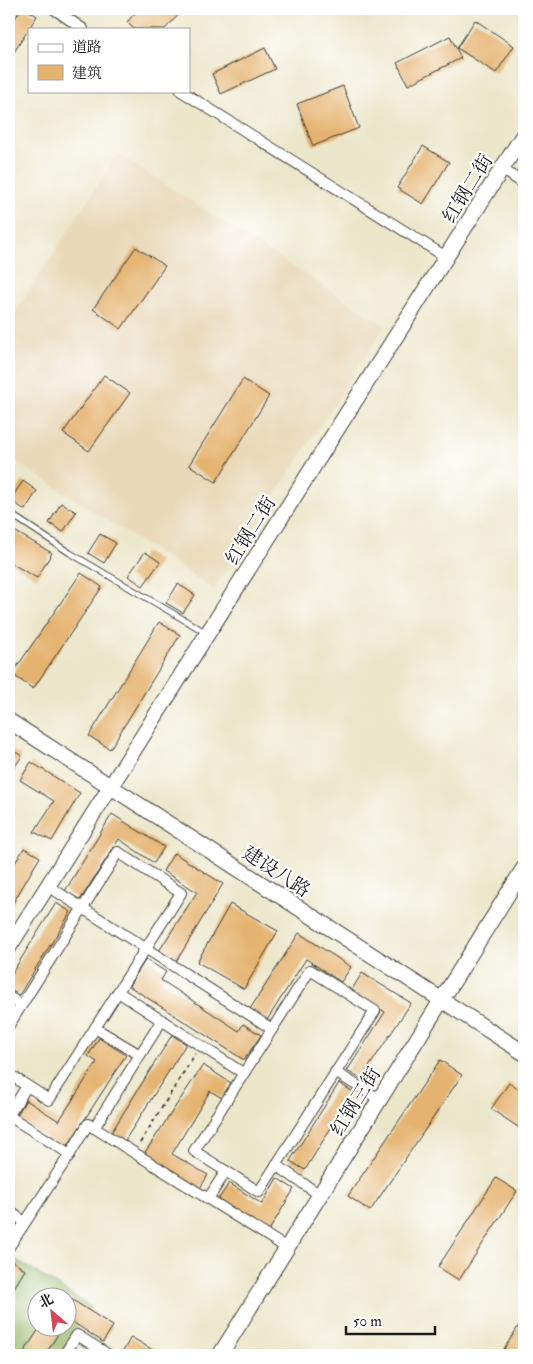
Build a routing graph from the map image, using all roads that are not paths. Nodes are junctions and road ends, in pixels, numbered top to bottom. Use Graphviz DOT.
graph roads {
  1 [pos="54,9"];
  2 [pos="82,28"];
  3 [pos="183,92"];
  4 [pos="524,134"];
  5 [pos="502,169"];
  6 [pos="524,184"];
  7 [pos="446,258"];
  8 [pos="9,513"];
  9 [pos="208,634"];
  10 [pos="9,722"];
  11 [pos="110,787"];
  12 [pos="524,868"];
  13 [pos="48,886"];
  14 [pos="82,908"];
  15 [pos="9,947"];
  16 [pos="146,949"];
  17 [pos="118,992"];
  18 [pos="9,997"];
  19 [pos="441,1000"];
  20 [pos="21,1005"];
  21 [pos="162,1020"];
  22 [pos="9,1025"];
  23 [pos="95,1028"];
  24 [pos="272,1029"];
  25 [pos="524,1053"];
  26 [pos="140,1055"];
  27 [pos="336,1072"];
  28 [pos="244,1073"];
  29 [pos="9,1074"];
  30 [pos="27,1086"];
  31 [pos="379,1099"];
  32 [pos="9,1116"];
  33 [pos="94,1128"];
  34 [pos="70,1154"];
  35 [pos="276,1165"];
  36 [pos="226,1171"];
  37 [pos="320,1195"];
  38 [pos="208,1199"];
  39 [pos="9,1212"];
  40 [pos="25,1222"];
  41 [pos="9,1247"];
  42 [pos="287,1248"];
  43 [pos="64,1355"];
  44 [pos="109,1355"];
  45 [pos="220,1355"];
  1 -- 2 [label="street"];
  3 -- 7 [label="street"];
  4 -- 5 [label="street, 红钢二街"];
  5 -- 6 [label="street"];
  5 -- 7 [label="street, 红钢二街"];
  7 -- 9 [label="street, 红钢二街"];
  8 -- 9 [label="lane"];
  9 -- 11 [label="street, 红钢二街"];
  10 -- 11 [label="street, 建设八路"];
  11 -- 13 [label="street, 红钢二街"];
  11 -- 19 [label="street, 建设八路"];
  12 -- 19 [label="street, 红钢三街"];
  13 -- 14 [label="street"];
  13 -- 15 [label="street, 红钢二街"];
  14 -- 16 [label="street"];
  14 -- 16 [label="street"];
  14 -- 20 [label="street"];
  16 -- 17 [label="street"];
  16 -- 24 [label="street"];
  17 -- 21 [label="street"];
  17 -- 23 [label="street"];
  18 -- 20 [label="street"];
  19 -- 25 [label="street, 建设八路"];
  19 -- 31 [label="street, 红钢三街"];
  20 -- 22 [label="street"];
  21 -- 26 [label="street"];
  21 -- 28 [label="street"];
  23 -- 26 [label="street"];
  23 -- 30 [label="street"];
  24 -- 27 [label="street"];
  24 -- 28 [label="street"];
  26 -- 33 [label="street"];
  27 -- 31 [label="street"];
  27 -- 35 [label="street"];
  28 -- 36 [label="street"];
  29 -- 30 [label="street"];
  30 -- 32 [label="street"];
  31 -- 37 [label="street, 红钢三街"];
  32 -- 34 [label="street"];
  33 -- 34 [label="street"];
  33 -- 38 [label="street"];
  34 -- 40 [label="street"];
  35 -- 36 [label="street"];
  35 -- 37 [label="street"];
  36 -- 38 [label="street"];
  37 -- 42 [label="street, 红钢三街"];
  38 -- 42 [label="street"];
  39 -- 40 [label="street"];
  40 -- 41 [label="street"];
  42 -- 45 [label="street, 红钢三街"];
  43 -- 44 [label="street"];
}
